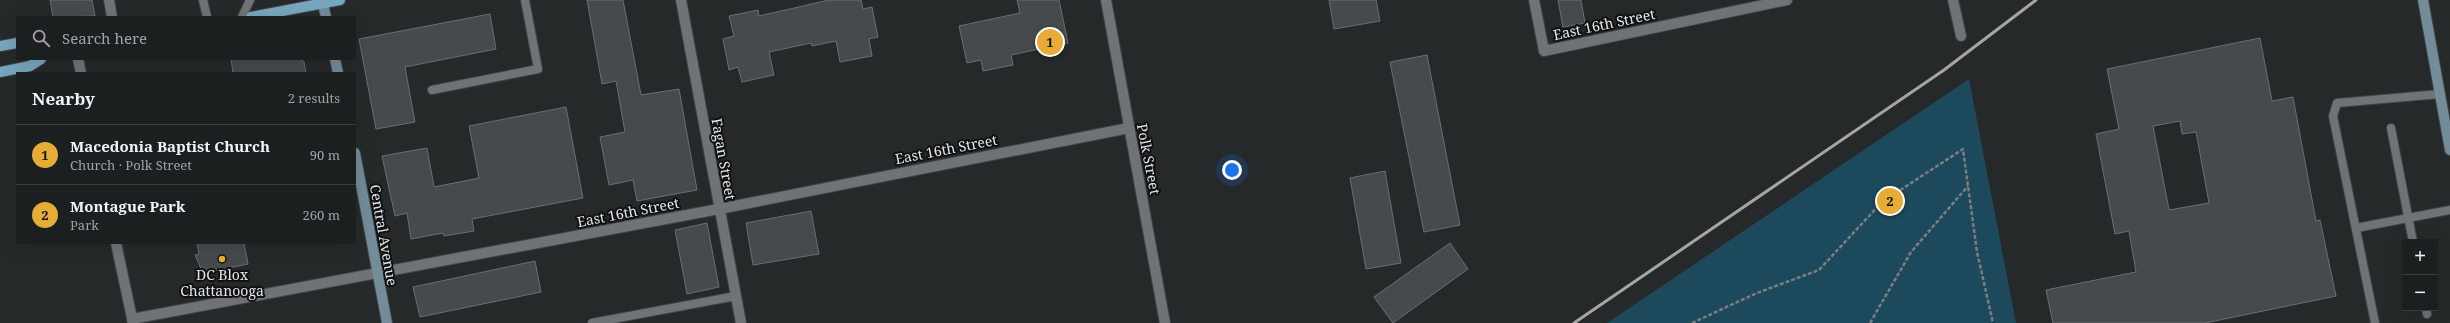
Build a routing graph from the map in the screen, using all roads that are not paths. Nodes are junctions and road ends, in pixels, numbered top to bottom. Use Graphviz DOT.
graph roads {
  1 [pos="109,0"];
  2 [pos="203,0"];
  3 [pos="250,0"];
  4 [pos="340,0"];
  5 [pos="525,0"];
  6 [pos="682,0"];
  7 [pos="1106,0"];
  8 [pos="1534,0"];
  9 [pos="1787,0"];
  10 [pos="1953,0"];
  11 [pos="2423,0"];
  12 [pos="322,2"];
  13 [pos="112,16"];
  14 [pos="207,16"];
  15 [pos="242,16"];
  16 [pos="256,16"];
  17 [pos="326,16"];
  18 [pos="1961,36"];
  19 [pos="16,43"];
  20 [pos="0,46"];
  21 [pos="39,60"];
  22 [pos="78,60"];
  23 [pos="335,60"];
  24 [pos="0,72"];
  25 [pos="81,72"];
  26 [pos="338,72"];
  27 [pos="432,90"];
  28 [pos="2440,94"];
  29 [pos="1129,128"];
  30 [pos="2391,128"];
  31 [pos="2450,150"];
  32 [pos="356,158"];
  33 [pos="719,209"];
  34 [pos="2450,210"];
  35 [pos="2408,218"];
  36 [pos="2356,228"];
  37 [pos="2412,239"];
  38 [pos="116,244"];
  39 [pos="377,274"];
  40 [pos="736,296"];
  41 [pos="132,321"];
  42 [pos="386,323"];
  43 [pos="592,323"];
  44 [pos="741,323"];
  45 [pos="1165,323"];
  46 [pos="2375,323"];
  1 -- 13 [label="street"];
  2 -- 14 [label="lane"];
  3 -- 15 [label="lane"];
  4 -- 12 [label="main road"];
  5 -- 27 [label="lane"];
  6 -- 33 [label="street, Fagan Street"];
  7 -- 29 [label="street, Polk Street"];
  8 -- 9 [label="street, East 16th Street"];
  10 -- 18 [label="street"];
  11 -- 28 [label="main road"];
  12 -- 16 [label="main road"];
  12 -- 17 [label="main road"];
  19 -- 20 [label="main road"];
  21 -- 24 [label="main road"];
  22 -- 25 [label="street"];
  23 -- 26 [label="main road"];
  28 -- 31 [label="main road"];
  28 -- 36 [label="lane"];
  29 -- 33 [label="street, East 16th Street"];
  29 -- 45 [label="street, Polk Street"];
  30 -- 35 [label="lane"];
  32 -- 39 [label="main road, Central Avenue"];
  33 -- 39 [label="street, East 16th Street"];
  33 -- 40 [label="street, Fagan Street"];
  34 -- 35 [label="lane"];
  35 -- 36 [label="lane"];
  35 -- 37 [label="lane"];
  36 -- 46 [label="lane"];
  38 -- 41 [label="street"];
  39 -- 41 [label="street, East 16th Street"];
  39 -- 42 [label="main road, Central Avenue"];
  40 -- 43 [label="lane"];
  40 -- 44 [label="street, Fagan Street"];
}
